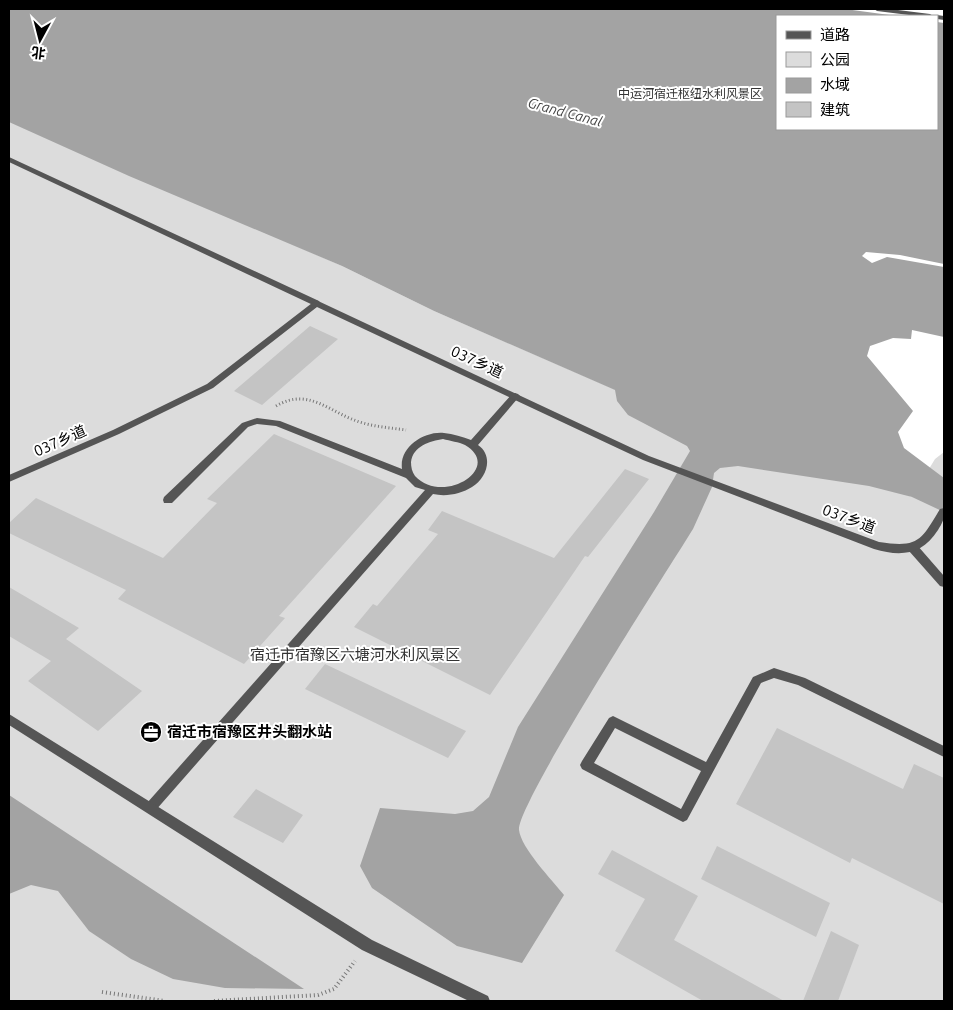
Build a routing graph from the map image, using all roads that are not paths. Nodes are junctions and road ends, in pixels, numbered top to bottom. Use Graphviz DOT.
graph roads {
  1 [pos="877,9"];
  2 [pos="922,15"];
  3 [pos="9,159"];
  4 [pos="316,303"];
  5 [pos="515,396"];
  6 [pos="472,444"];
  7 [pos="410,476"];
  8 [pos="9,479"];
  9 [pos="431,490"];
  10 [pos="168,500"];
  11 [pos="944,512"];
  12 [pos="913,548"];
  13 [pos="944,583"];
  14 [pos="9,719"];
  15 [pos="944,752"];
  16 [pos="708,769"];
  17 [pos="151,807"];
  18 [pos="483,1001"];
  1 -- 2 [label="street"];
  3 -- 4 [label="street"];
  4 -- 5 [label="street, 037乡道"];
  4 -- 8 [label="street, 037乡道"];
  5 -- 6 [label="street"];
  5 -- 12 [label="street, 037乡道"];
  6 -- 7 [label="street"];
  6 -- 9 [label="street"];
  7 -- 9 [label="street"];
  7 -- 10 [label="street"];
  9 -- 17 [label="street"];
  11 -- 12 [label="street"];
  12 -- 13 [label="street"];
  14 -- 17 [label="street"];
  15 -- 16 [label="street"];
  16 -- 16 [label="street"];
  17 -- 18 [label="street"];
}
